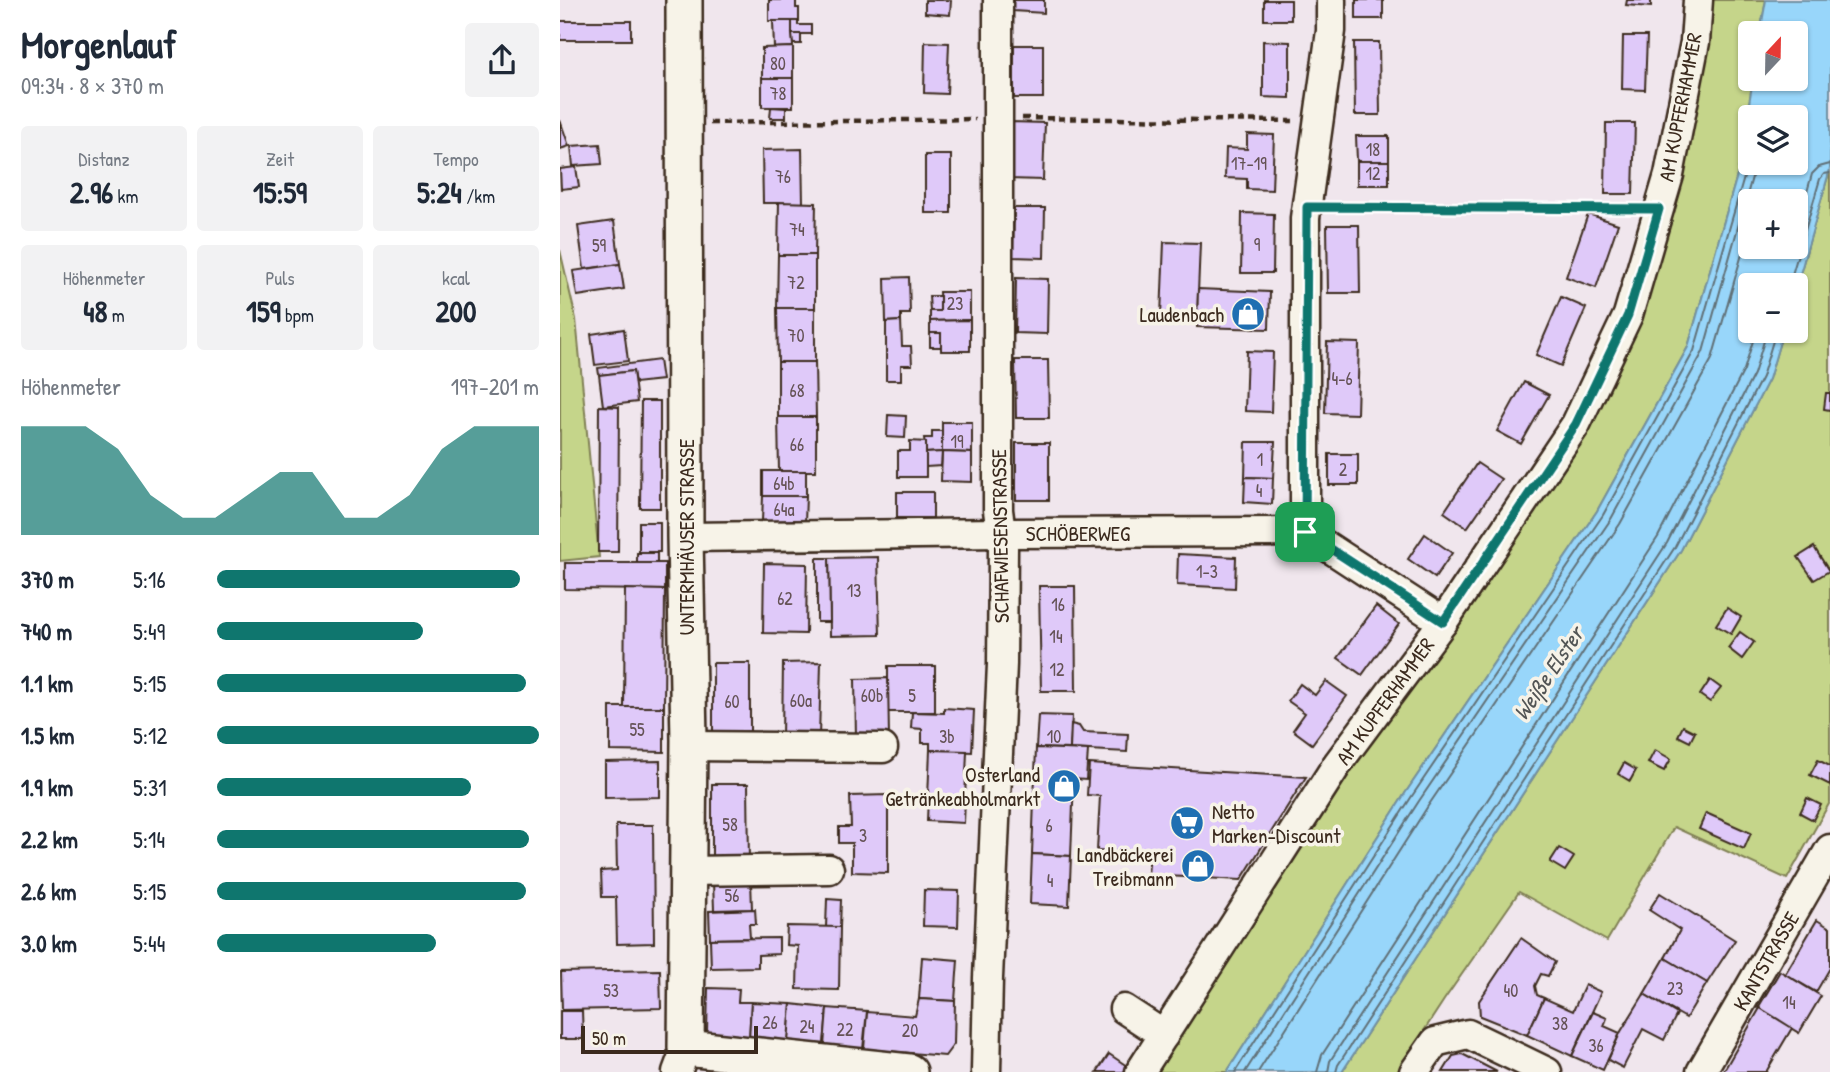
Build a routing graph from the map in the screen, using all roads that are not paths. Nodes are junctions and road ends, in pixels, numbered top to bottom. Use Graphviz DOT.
graph roads {
  1 [pos="684,0"];
  2 [pos="998,0"];
  3 [pos="1331,0"];
  4 [pos="1698,0"];
  5 [pos="1305,532"];
  6 [pos="1000,533"];
  7 [pos="685,537"];
  8 [pos="1443,622"];
  9 [pos="689,746"];
  10 [pos="883,748"];
  11 [pos="1830,849"];
  12 [pos="828,869"];
  13 [pos="688,871"];
  14 [pos="1818,897"];
  15 [pos="1124,1009"];
  16 [pos="1164,1035"];
  17 [pos="681,1060"];
  18 [pos="842,1069"];
  19 [pos="909,1072"];
  20 [pos="986,1072"];
  21 [pos="1140,1072"];
  22 [pos="1414,1072"];
  23 [pos="1546,1072"];
  24 [pos="1701,1072"];
  1 -- 7 [label="main road, UNTERMHÄUSER STRASSE"];
  2 -- 6 [label="street, SCHAFWIESENSTRASSE"];
  3 -- 5 [label="street"];
  4 -- 8 [label="street, AM KUPFERHAMMER"];
  5 -- 6 [label="street, SCHÖBERWEG"];
  5 -- 8 [label="street"];
  6 -- 7 [label="street, SCHÖBERWEG"];
  6 -- 20 [label="street, SCHAFWIESENSTRASSE"];
  7 -- 9 [label="main road, UNTERMHÄUSER STRASSE"];
  8 -- 16 [label="street, AM KUPFERHAMMER"];
  9 -- 10 [label="street"];
  9 -- 13 [label="main road, UNTERMHÄUSER STRASSE"];
  11 -- 14 [label="street, KANTSTRASSE"];
  12 -- 13 [label="street"];
  13 -- 17 [label="main road, UNTERMHÄUSER STRASSE"];
  14 -- 24 [label="street, KANTSTRASSE"];
  15 -- 16 [label="street"];
  16 -- 21 [label="street, AM KUPFERHAMMER"];
  17 -- 18 [label="main road"];
  18 -- 19 [label="main road"];
  22 -- 23 [label="street"];
}
